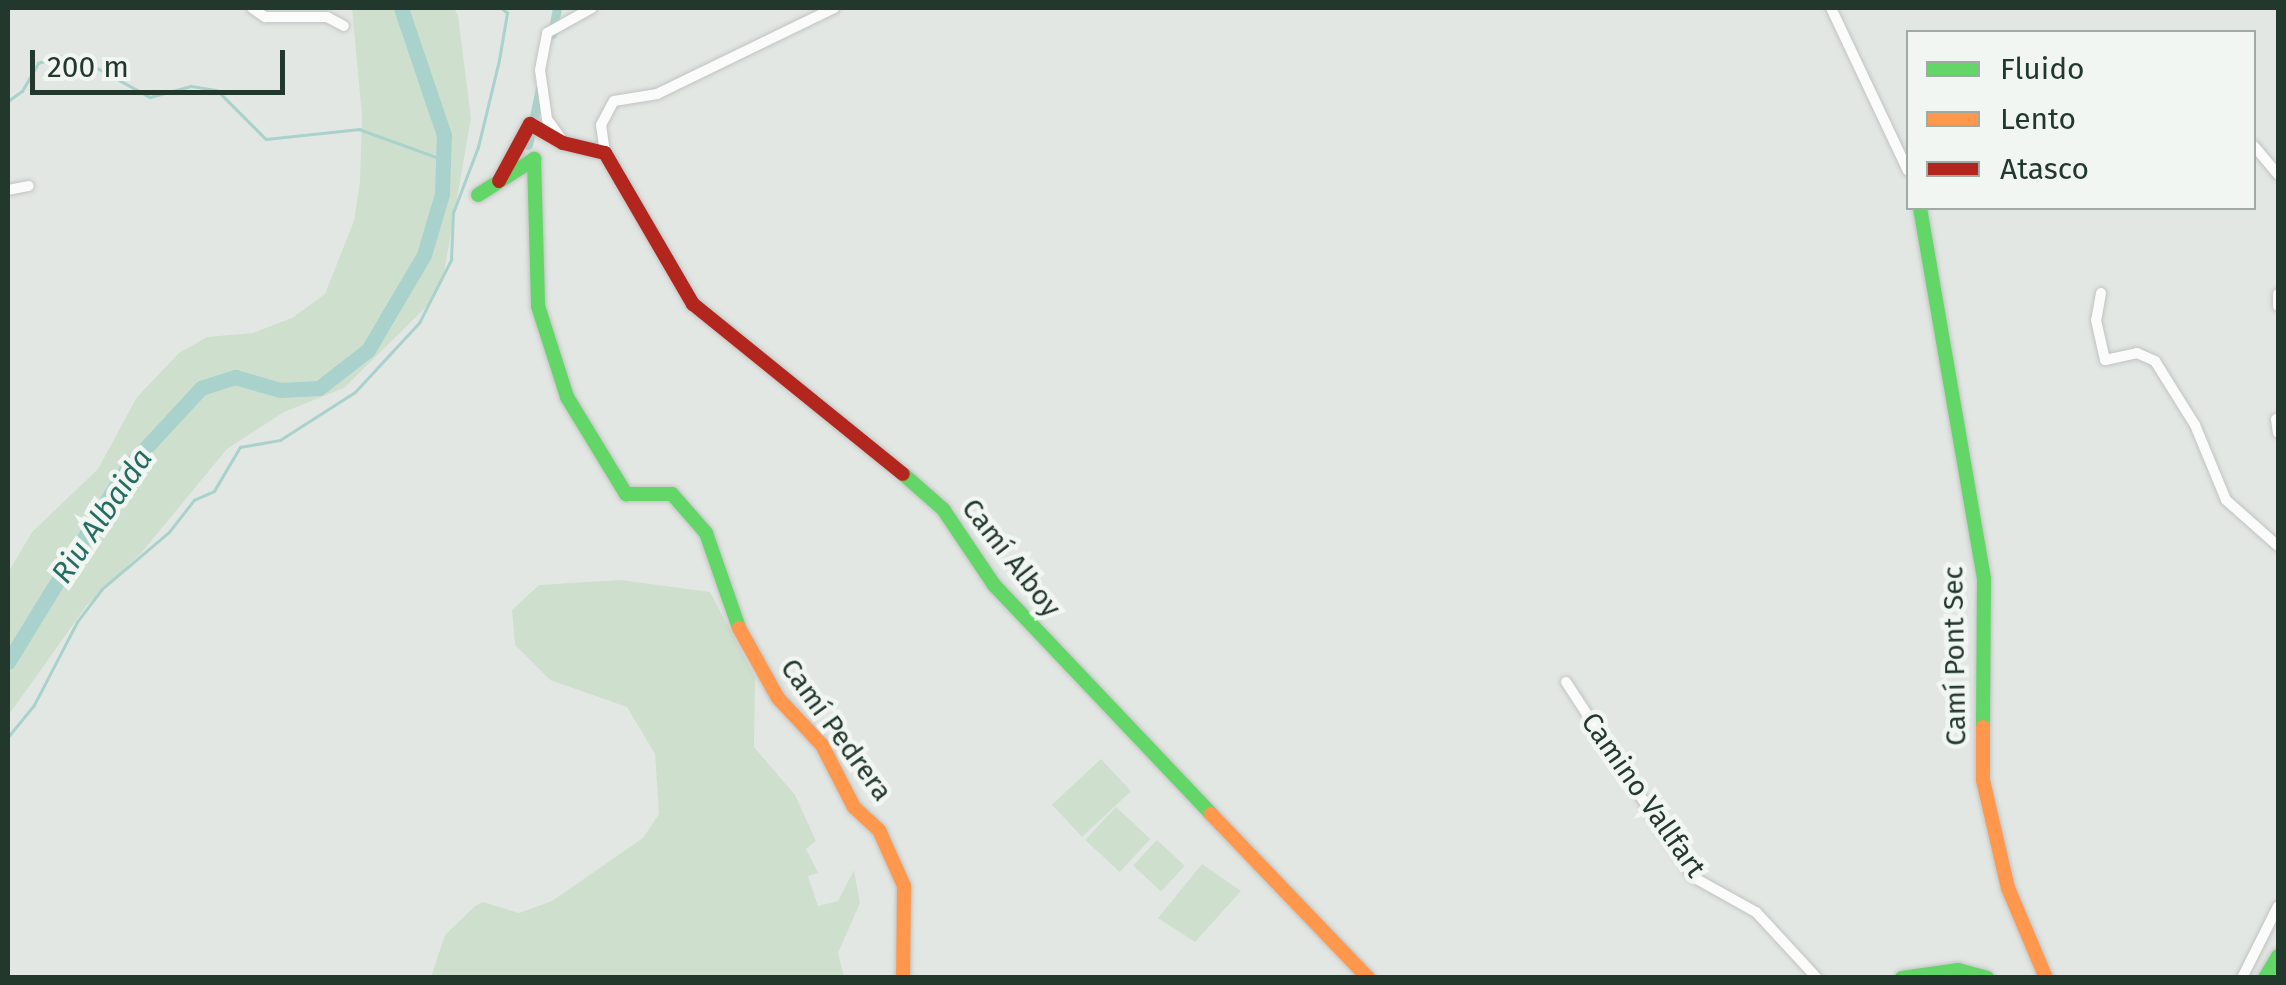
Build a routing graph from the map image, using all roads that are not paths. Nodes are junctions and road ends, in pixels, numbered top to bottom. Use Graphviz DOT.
graph roads {
  1 [pos="252,8"];
  2 [pos="592,8"];
  3 [pos="834,8"];
  4 [pos="1830,8"];
  5 [pos="344,26"];
  6 [pos="573,146"];
  7 [pos="2256,148"];
  8 [pos="605,153"];
  9 [pos="1906,167"];
  10 [pos="2278,175"];
  11 [pos="500,181"];
  12 [pos="29,186"];
  13 [pos="8,190"];
  14 [pos="478,194"];
  15 [pos="1920,210"];
  16 [pos="2101,293"];
  17 [pos="2278,294"];
  18 [pos="2278,306"];
  19 [pos="2276,419"];
  20 [pos="2278,434"];
  21 [pos="2278,546"];
  22 [pos="1566,682"];
  23 [pos="2278,906"];
  24 [pos="2278,956"];
  25 [pos="903,978"];
  26 [pos="1368,978"];
  27 [pos="1817,978"];
  28 [pos="1902,978"];
  29 [pos="1987,978"];
  30 [pos="2046,978"];
  31 [pos="2242,978"];
  32 [pos="2265,978"];
  1 -- 5 [label="street"];
  2 -- 6 [label="street"];
  3 -- 8 [label="street"];
  4 -- 9 [label="street"];
  6 -- 8 [label="street"];
  6 -- 11 [label="street"];
  7 -- 10 [label="street"];
  8 -- 26 [label="street, Camí Alboy"];
  11 -- 14 [label="street"];
  11 -- 25 [label="street, Camí Pedrera"];
  12 -- 13 [label="street"];
  15 -- 30 [label="street, Camí Pont Sec"];
  16 -- 21 [label="street"];
  17 -- 18 [label="street"];
  19 -- 20 [label="street"];
  22 -- 27 [label="street, Camino Vallfart"];
  23 -- 31 [label="street"];
  24 -- 32 [label="street"];
  28 -- 29 [label="street"];
}
